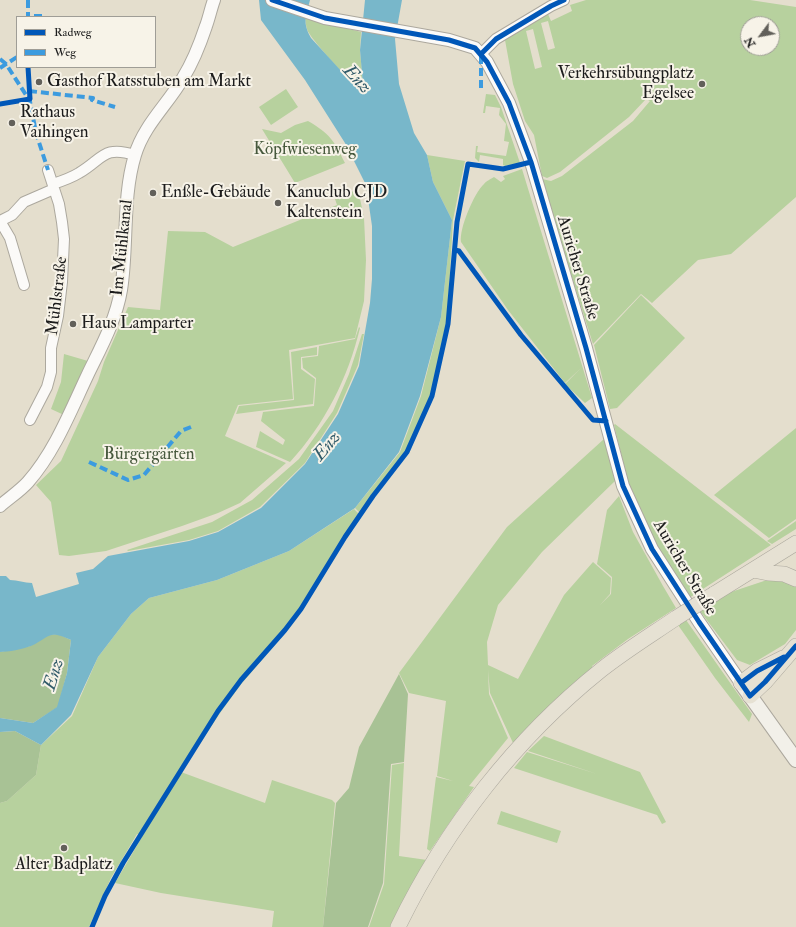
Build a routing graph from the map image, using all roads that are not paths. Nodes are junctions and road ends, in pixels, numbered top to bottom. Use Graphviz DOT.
graph roads {
  1 [pos="214,0"];
  2 [pos="272,0"];
  3 [pos="564,0"];
  4 [pos="481,54"];
  5 [pos="135,155"];
  6 [pos="48,170"];
  7 [pos="54,187"];
  8 [pos="0,221"];
  9 [pos="24,285"];
  10 [pos="30,420"];
  11 [pos="0,506"];
  12 [pos="791,550"];
  13 [pos="753,570"];
  14 [pos="796,578"];
  15 [pos="791,651"];
  16 [pos="741,683"];
  17 [pos="750,696"];
  18 [pos="796,760"];
  19 [pos="398,927"];
  1 -- 5 [label="street, Im Mühlkanal"];
  2 -- 4 [label="street, Auricher Straße"];
  3 -- 4 [label="street"];
  4 -- 16 [label="street, Auricher Straße"];
  5 -- 7 [label="street"];
  5 -- 11 [label="street, Im Mühlkanal"];
  6 -- 7 [label="street, Mühlstraße"];
  7 -- 8 [label="street"];
  7 -- 10 [label="street, Mühlstraße"];
  8 -- 9 [label="street"];
  12 -- 13 [label="main road"];
  12 -- 14 [label="main road"];
  13 -- 14 [label="main road"];
  13 -- 19 [label="main road, bridge"];
  15 -- 16 [label="main road"];
  15 -- 17 [label="main road"];
  16 -- 17 [label="main road"];
  17 -- 18 [label="main road"];
}
